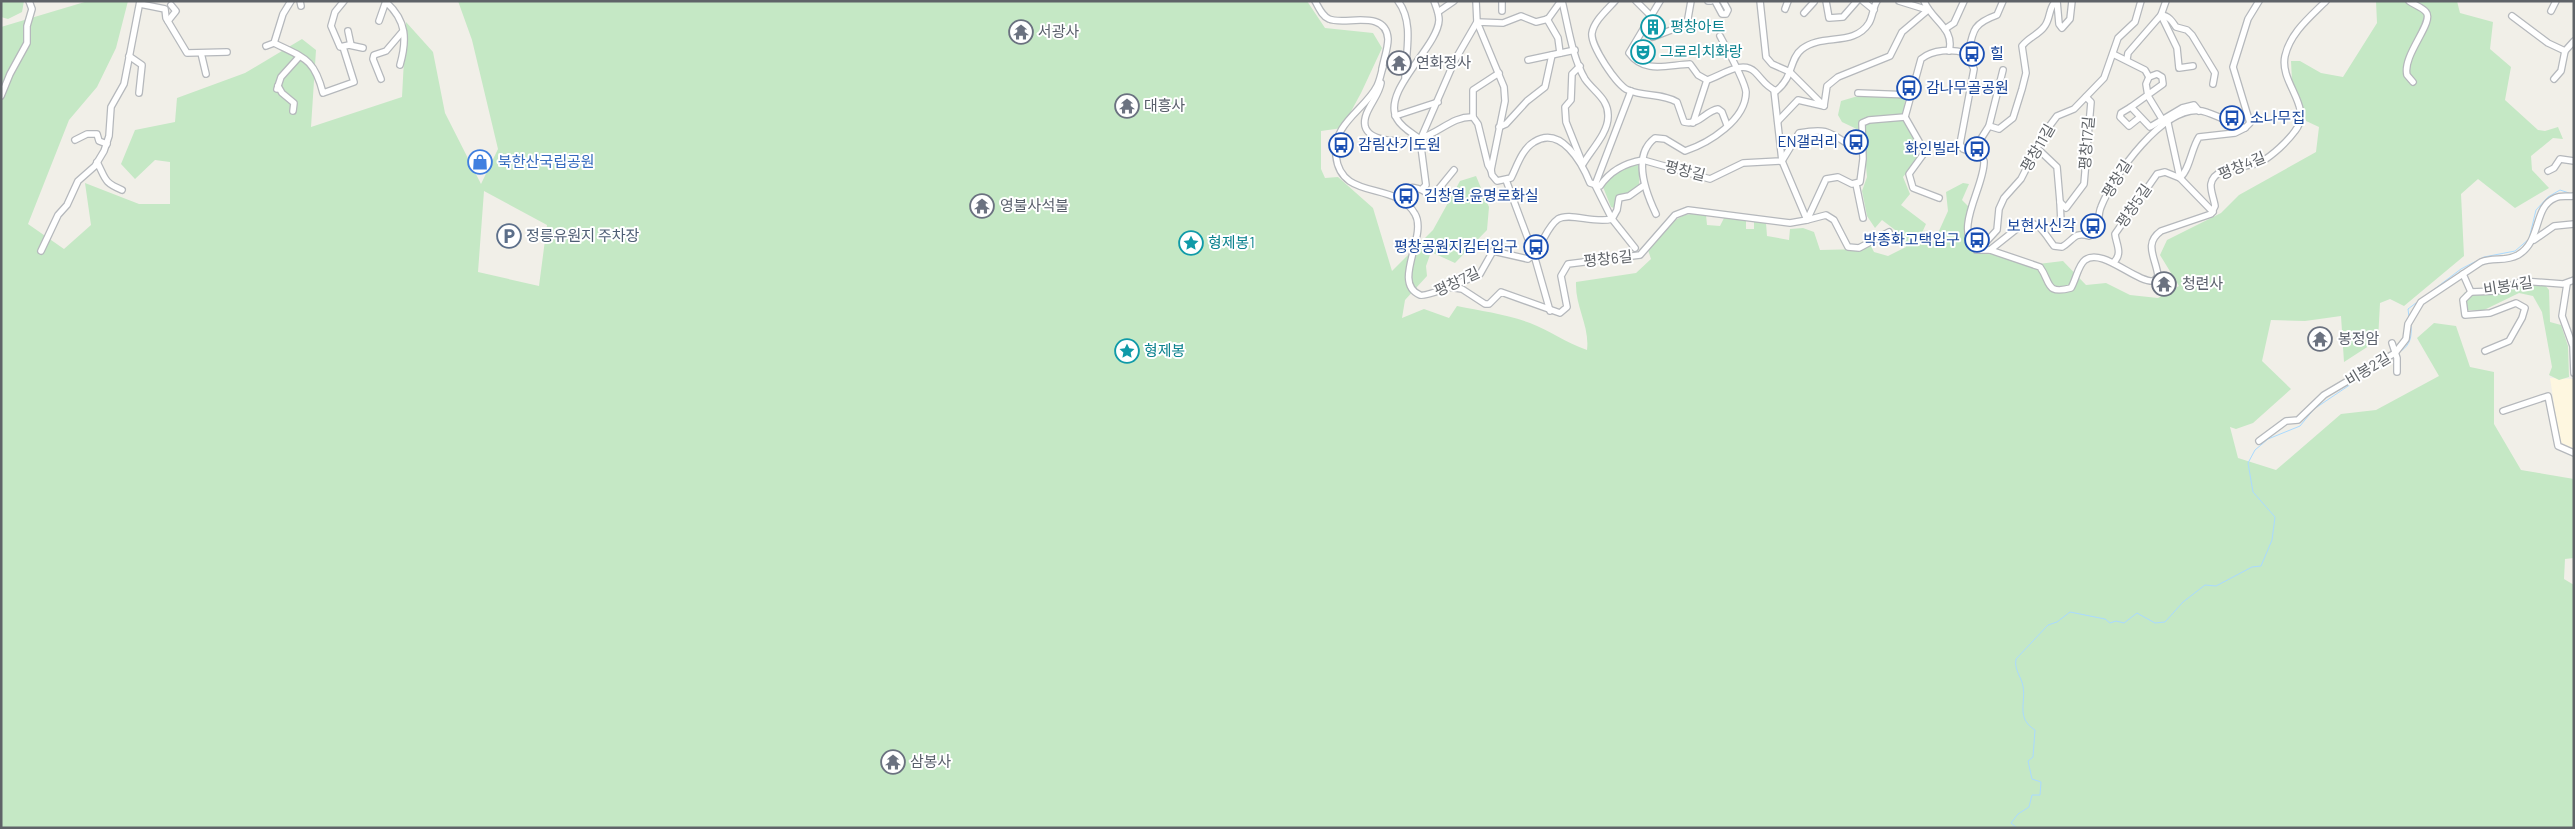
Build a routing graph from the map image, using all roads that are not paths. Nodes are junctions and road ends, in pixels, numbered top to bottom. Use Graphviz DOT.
graph roads {
  1 [pos="29,1"];
  2 [pos="291,1"];
  3 [pos="344,1"];
  4 [pos="1315,1"];
  5 [pos="1398,1"];
  6 [pos="1434,1"];
  7 [pos="1454,1"];
  8 [pos="1476,1"];
  9 [pos="1502,1"];
  10 [pos="1562,1"];
  11 [pos="1615,1"];
  12 [pos="1636,1"];
  13 [pos="1660,1"];
  14 [pos="1691,1"];
  15 [pos="1715,1"];
  16 [pos="1723,1"];
  17 [pos="1760,1"];
  18 [pos="1788,1"];
  19 [pos="1826,1"];
  20 [pos="1857,1"];
  21 [pos="1862,1"];
  22 [pos="1877,1"];
  23 [pos="1899,1"];
  24 [pos="1924,1"];
  25 [pos="1964,1"];
  26 [pos="2003,1"];
  27 [pos="2056,1"];
  28 [pos="2072,1"];
  29 [pos="2142,1"];
  30 [pos="2166,1"];
  31 [pos="2259,1"];
  32 [pos="2326,1"];
  33 [pos="2409,1"];
  34 [pos="2556,1"];
  35 [pos="386,2"];
  36 [pos="1815,2"];
  37 [pos="140,3"];
  38 [pos="171,5"];
  39 [pos="1785,10"];
  40 [pos="1874,10"];
  41 [pos="1928,10"];
  42 [pos="1502,11"];
  43 [pos="2551,11"];
  44 [pos="1438,12"];
  45 [pos="1804,13"];
  46 [pos="2160,15"];
  47 [pos="2512,16"];
  48 [pos="1652,17"];
  49 [pos="1547,19"];
  50 [pos="168,21"];
  51 [pos="379,21"];
  52 [pos="1477,22"];
  53 [pos="1945,29"];
  54 [pos="348,31"];
  55 [pos="403,31"];
  56 [pos="1720,36"];
  57 [pos="1653,37"];
  58 [pos="2574,42"];
  59 [pos="274,43"];
  60 [pos="352,45"];
  61 [pos="266,46"];
  62 [pos="343,47"];
  63 [pos="363,48"];
  64 [pos="1575,50"];
  65 [pos="1949,51"];
  66 [pos="227,52"];
  67 [pos="2565,52"];
  68 [pos="201,53"];
  69 [pos="1560,53"];
  70 [pos="2113,54"];
  71 [pos="1552,55"];
  72 [pos="1968,55"];
  73 [pos="129,56"];
  74 [pos="299,57"];
  75 [pos="2127,59"];
  76 [pos="1528,60"];
  77 [pos="400,65"];
  78 [pos="1580,66"];
  79 [pos="2193,66"];
  80 [pos="1383,67"];
  81 [pos="1736,68"];
  82 [pos="2003,70"];
  83 [pos="1790,72"];
  84 [pos="1499,73"];
  85 [pos="206,74"];
  86 [pos="1405,77"];
  87 [pos="2150,77"];
  88 [pos="381,79"];
  89 [pos="2554,79"];
  90 [pos="1707,80"];
  91 [pos="2413,82"];
  92 [pos="2213,84"];
  93 [pos="1774,90"];
  94 [pos="1631,91"];
  95 [pos="139,93"];
  96 [pos="1858,93"];
  97 [pos="1911,95"];
  98 [pos="1,96"];
  99 [pos="2148,96"];
  100 [pos="2086,97"];
  101 [pos="1438,102"];
  102 [pos="1824,106"];
  103 [pos="2131,107"];
  104 [pos="293,111"];
  105 [pos="2199,111"];
  106 [pos="1395,116"];
  107 [pos="1474,117"];
  108 [pos="1905,117"];
  109 [pos="2139,118"];
  110 [pos="2162,119"];
  111 [pos="1778,121"];
  112 [pos="1693,123"];
  113 [pos="2168,123"];
  114 [pos="1727,125"];
  115 [pos="1989,126"];
  116 [pos="1500,127"];
  117 [pos="2245,128"];
  118 [pos="1420,138"];
  119 [pos="75,140"];
  120 [pos="107,144"];
  121 [pos="1862,145"];
  122 [pos="2038,150"];
  123 [pos="1972,153"];
  124 [pos="1643,160"];
  125 [pos="1782,161"];
  126 [pos="2574,161"];
  127 [pos="98,162"];
  128 [pos="1583,164"];
  129 [pos="1454,170"];
  130 [pos="1491,170"];
  131 [pos="2548,171"];
  132 [pos="2180,178"];
  133 [pos="1506,180"];
  134 [pos="1856,184"];
  135 [pos="1595,185"];
  136 [pos="1643,186"];
  137 [pos="1422,189"];
  138 [pos="122,190"];
  139 [pos="1398,197"];
  140 [pos="2573,197"];
  141 [pos="1939,198"];
  142 [pos="2060,202"];
  143 [pos="2213,212"];
  144 [pos="1656,214"];
  145 [pos="1863,218"];
  146 [pos="1612,219"];
  147 [pos="1807,220"];
  148 [pos="2061,222"];
  149 [pos="2574,224"];
  150 [pos="1889,232"];
  151 [pos="2534,240"];
  152 [pos="1972,245"];
  153 [pos="1635,248"];
  154 [pos="1990,250"];
  155 [pos="41,251"];
  156 [pos="1534,255"];
  157 [pos="2114,262"];
  158 [pos="2463,274"];
  159 [pos="2574,280"];
  160 [pos="2567,284"];
  161 [pos="1448,287"];
  162 [pos="2471,292"];
  163 [pos="1550,311"];
  164 [pos="2392,343"];
  165 [pos="2485,351"];
  166 [pos="2395,353"];
  167 [pos="2396,372"];
  168 [pos="2574,373"];
  169 [pos="2502,411"];
  170 [pos="2259,440"];
  171 [pos="2574,453"];
  1 -- 98 [label="street"];
  2 -- 59 [label="street"];
  3 -- 62 [label="street"];
  4 -- 80 [label="street"];
  5 -- 86 [label="street"];
  6 -- 44 [label="street"];
  7 -- 44 [label="street"];
  8 -- 52 [label="street"];
  9 -- 42 [label="street"];
  10 -- 49 [label="street"];
  10 -- 64 [label="street"];
  11 -- 94 [label="street"];
  12 -- 48 [label="street"];
  13 -- 48 [label="street"];
  14 -- 57 [label="street"];
  15 -- 16 [label="street"];
  17 -- 83 [label="street"];
  18 -- 39 [label="street"];
  19 -- 20 [label="street"];
  21 -- 40 [label="street"];
  22 -- 40 [label="street"];
  23 -- 41 [label="street"];
  24 -- 41 [label="street"];
  25 -- 53 [label="street"];
  26 -- 72 [label="street"];
  27 -- 28 [label="street"];
  27 -- 115 [label="street"];
  29 -- 70 [label="street, 평창11길"];
  30 -- 46 [label="street"];
  31 -- 117 [label="street"];
  32 -- 143 [label="street, 평창4길"];
  33 -- 91 [label="street"];
  34 -- 43 [label="street"];
  35 -- 51 [label="street"];
  35 -- 55 [label="street"];
  36 -- 45 [label="street"];
  37 -- 50 [label="street"];
  37 -- 73 [label="street"];
  38 -- 50 [label="street"];
  40 -- 83 [label="street"];
  41 -- 53 [label="street"];
  41 -- 102 [label="street"];
  44 -- 86 [label="street"];
  46 -- 75 [label="street"];
  46 -- 79 [label="street"];
  46 -- 92 [label="street"];
  47 -- 67 [label="street"];
  48 -- 90 [label="street"];
  49 -- 52 [label="street"];
  49 -- 69 [label="street"];
  50 -- 68 [label="street"];
  52 -- 84 [label="street"];
  52 -- 101 [label="street"];
  53 -- 65 [label="street"];
  54 -- 60 [label="street"];
  55 -- 77 [label="street"];
  55 -- 88 [label="street"];
  56 -- 81 [label="street"];
  58 -- 67 [label="street"];
  59 -- 61 [label="street"];
  59 -- 74 [label="street"];
  60 -- 62 [label="street"];
  60 -- 63 [label="street"];
  62 -- 74 [label="street"];
  64 -- 69 [label="street"];
  64 -- 78 [label="street"];
  65 -- 72 [label="street"];
  65 -- 97 [label="street"];
  66 -- 68 [label="street"];
  67 -- 89 [label="street"];
  68 -- 85 [label="street"];
  69 -- 71 [label="street"];
  70 -- 75 [label="street"];
  70 -- 100 [label="street, 평창11길"];
  71 -- 76 [label="street"];
  71 -- 116 [label="street"];
  72 -- 123 [label="street"];
  73 -- 95 [label="street"];
  73 -- 120 [label="street"];
  74 -- 104 [label="street"];
  75 -- 87 [label="street"];
  78 -- 128 [label="street"];
  78 -- 128 [label="street"];
  80 -- 118 [label="street"];
  80 -- 139 [label="street, 평창7길"];
  81 -- 90 [label="street"];
  81 -- 93 [label="street"];
  81 -- 114 [label="street"];
  82 -- 115 [label="street"];
  83 -- 93 [label="street"];
  83 -- 102 [label="street"];
  84 -- 107 [label="street"];
  84 -- 116 [label="street"];
  86 -- 106 [label="street"];
  87 -- 99 [label="street"];
  87 -- 99 [label="street"];
  90 -- 112 [label="street"];
  93 -- 111 [label="street"];
  94 -- 112 [label="street"];
  94 -- 135 [label="street"];
  96 -- 97 [label="street"];
  97 -- 108 [label="street"];
  99 -- 103 [label="street"];
  99 -- 110 [label="street"];
  100 -- 122 [label="street, 평창11길"];
  100 -- 142 [label="street, 평창17길"];
  101 -- 106 [label="street"];
  101 -- 118 [label="street"];
  102 -- 111 [label="street"];
  103 -- 109 [label="street"];
  103 -- 109 [label="street"];
  105 -- 110 [label="street"];
  105 -- 113 [label="street, 평창길 / 평창길"];
  105 -- 117 [label="street"];
  106 -- 118 [label="street"];
  107 -- 118 [label="street"];
  107 -- 130 [label="street"];
  108 -- 121 [label="street"];
  108 -- 141 [label="street"];
  109 -- 110 [label="street"];
  111 -- 125 [label="street"];
  112 -- 114 [label="street"];
  113 -- 132 [label="street"];
  113 -- 154 [label="street, 평창길 / 평창길"];
  114 -- 124 [label="street"];
  115 -- 123 [label="street"];
  116 -- 130 [label="street"];
  117 -- 132 [label="street"];
  118 -- 137 [label="street"];
  119 -- 120 [label="street"];
  120 -- 127 [label="street"];
  121 -- 125 [label="street"];
  121 -- 134 [label="street"];
  122 -- 142 [label="street, 평창17길"];
  122 -- 152 [label="street, 평창11길"];
  123 -- 152 [label="street"];
  124 -- 125 [label="street, 평창길 / 평창길"];
  124 -- 135 [label="street"];
  124 -- 136 [label="street"];
  125 -- 147 [label="street"];
  126 -- 131 [label="street"];
  127 -- 138 [label="street"];
  127 -- 155 [label="street"];
  128 -- 133 [label="street"];
  128 -- 135 [label="street"];
  129 -- 137 [label="street"];
  130 -- 133 [label="street"];
  132 -- 143 [label="street"];
  132 -- 157 [label="street, 평창5길"];
  133 -- 156 [label="street"];
  134 -- 145 [label="street"];
  134 -- 147 [label="street"];
  135 -- 146 [label="street"];
  136 -- 144 [label="street"];
  136 -- 146 [label="street"];
  137 -- 139 [label="street"];
  139 -- 161 [label="street, 평창7길"];
  140 -- 151 [label="street"];
  142 -- 148 [label="street, 평창17길"];
  143 -- 157 [label="street"];
  146 -- 153 [label="street"];
  146 -- 156 [label="street"];
  147 -- 150 [label="street, 평창6길"];
  147 -- 163 [label="street, 평창6길"];
  149 -- 151 [label="street, 비봉2길"];
  151 -- 158 [label="street, 비봉2길"];
  152 -- 154 [label="street"];
  154 -- 157 [label="street"];
  156 -- 161 [label="street, 평창7길"];
  156 -- 163 [label="street"];
  158 -- 162 [label="street, 비봉4길"];
  158 -- 166 [label="street, 비봉2길"];
  159 -- 160 [label="street"];
  160 -- 162 [label="street, 비봉4길"];
  160 -- 168 [label="street"];
  161 -- 163 [label="street"];
  162 -- 165 [label="street, 비봉4길"];
  164 -- 166 [label="street"];
  166 -- 167 [label="street"];
  166 -- 170 [label="street, 비봉2길"];
  169 -- 171 [label="street"];
}
